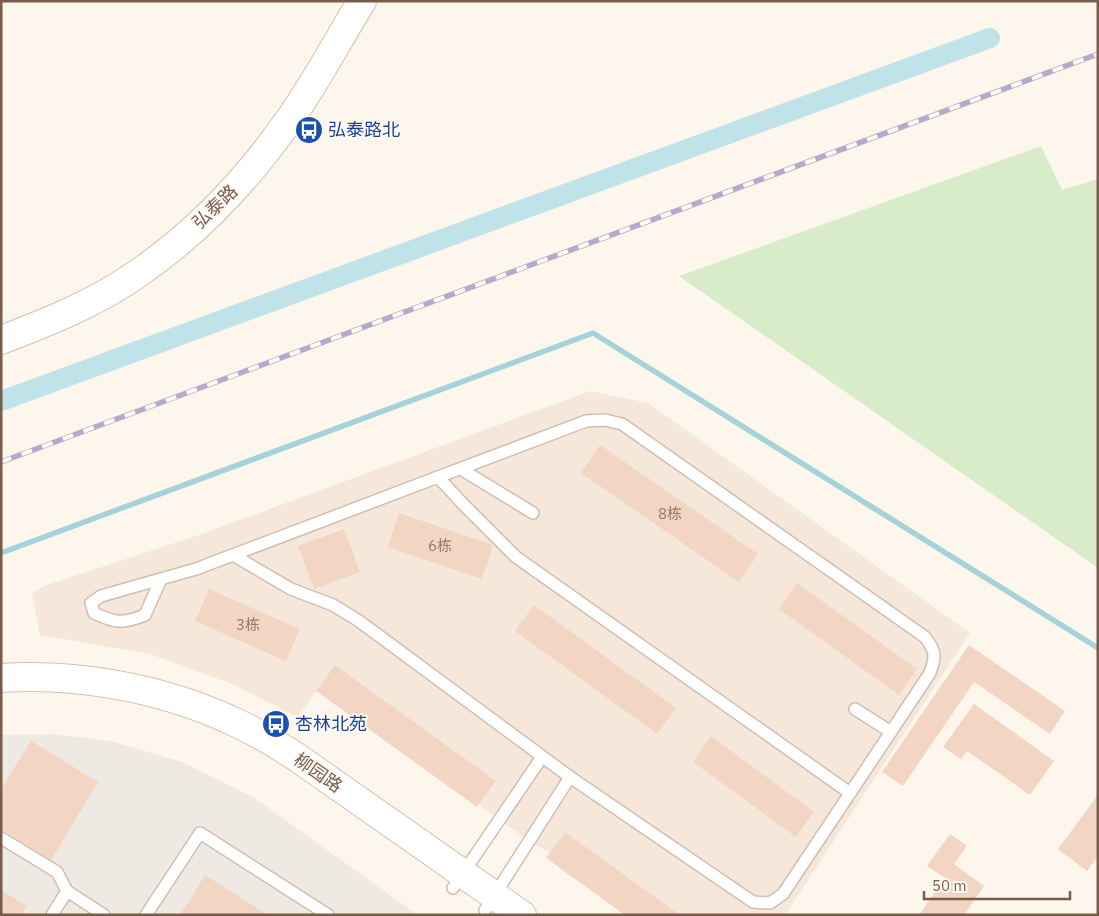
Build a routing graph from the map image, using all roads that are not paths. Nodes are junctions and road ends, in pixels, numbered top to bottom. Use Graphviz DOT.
graph roads {
  1 [pos="362,1"];
  2 [pos="1,340"];
  3 [pos="461,468"];
  4 [pos="438,477"];
  5 [pos="533,513"];
  6 [pos="233,555"];
  7 [pos="161,579"];
  8 [pos="1,678"];
  9 [pos="1,695"];
  10 [pos="855,709"];
  11 [pos="891,732"];
  12 [pos="542,757"];
  13 [pos="570,777"];
  14 [pos="850,793"];
  15 [pos="1,838"];
  16 [pos="458,881"];
  17 [pos="67,891"];
  18 [pos="491,906"];
  19 [pos="52,915"];
  20 [pos="104,915"];
  21 [pos="146,915"];
  22 [pos="328,915"];
  23 [pos="522,915"];
  1 -- 2 [label="street, 弘泰路"];
  3 -- 4 [label="lane"];
  3 -- 5 [label="lane"];
  3 -- 11 [label="lane"];
  4 -- 6 [label="lane"];
  4 -- 14 [label="lane"];
  6 -- 7 [label="lane"];
  6 -- 12 [label="lane"];
  7 -- 7 [label="lane"];
  8 -- 16 [label="street, 柳园路"];
  9 -- 16 [label="street, 柳园路"];
  10 -- 11 [label="lane"];
  11 -- 14 [label="lane"];
  12 -- 13 [label="lane"];
  12 -- 16 [label="lane"];
  13 -- 14 [label="lane"];
  13 -- 18 [label="lane"];
  15 -- 17 [label="lane"];
  16 -- 18 [label="street, 柳园路"];
  17 -- 19 [label="lane"];
  17 -- 20 [label="lane"];
  18 -- 23 [label="street, 柳园路"];
  21 -- 22 [label="lane"];
}
